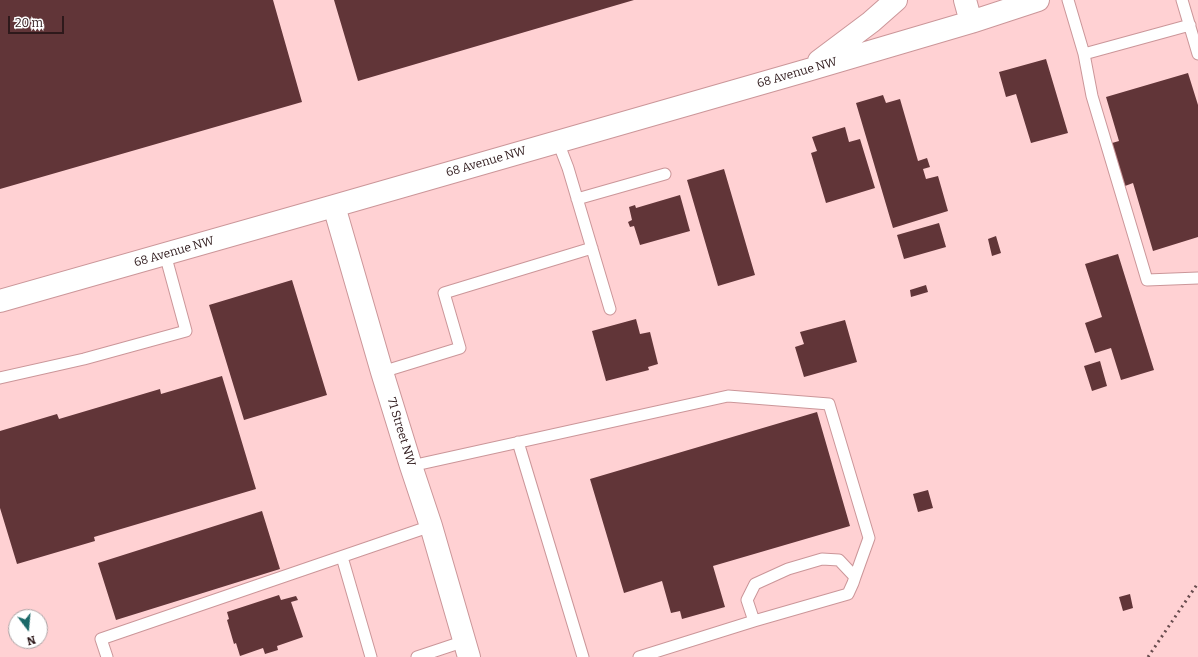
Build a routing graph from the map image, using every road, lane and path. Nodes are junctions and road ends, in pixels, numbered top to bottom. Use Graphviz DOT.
graph roads {
  1 [pos="896,0"];
  2 [pos="966,0"];
  3 [pos="1038,0"];
  4 [pos="1068,0"];
  5 [pos="1182,0"];
  6 [pos="971,22"];
  7 [pos="1190,25"];
  8 [pos="1084,54"];
  9 [pos="1198,54"];
  10 [pos="808,70"];
  11 [pos="558,142"];
  12 [pos="665,174"];
  13 [pos="577,199"];
  14 [pos="334,206"];
  15 [pos="592,248"];
  16 [pos="165,254"];
  17 [pos="1198,278"];
  18 [pos="0,301"];
  19 [pos="610,309"];
  20 [pos="382,372"];
  21 [pos="0,378"];
  22 [pos="518,442"];
  23 [pos="411,466"];
  24 [pos="432,526"];
  25 [pos="342,557"];
  26 [pos="855,577"];
  27 [pos="754,621"];
  28 [pos="467,649"];
  29 [pos="107,657"];
  30 [pos="371,657"];
  31 [pos="417,657"];
  32 [pos="583,657"];
  33 [pos="639,657"];
  1 -- 10 [label="street"];
  2 -- 6 [label="street"];
  3 -- 6 [label="street, 68 Avenue NW"];
  4 -- 8 [label="lane"];
  5 -- 7 [label="lane"];
  6 -- 10 [label="street, 68 Avenue NW"];
  7 -- 8 [label="lane"];
  7 -- 9 [label="lane"];
  8 -- 17 [label="lane"];
  10 -- 11 [label="street, 68 Avenue NW"];
  11 -- 13 [label="lane"];
  11 -- 14 [label="street, 68 Avenue NW"];
  12 -- 13 [label="lane"];
  13 -- 15 [label="lane"];
  14 -- 16 [label="street, 68 Avenue NW"];
  14 -- 20 [label="street, 71 Street NW"];
  15 -- 19 [label="lane"];
  15 -- 20 [label="lane"];
  16 -- 18 [label="street, 68 Avenue NW"];
  16 -- 21 [label="lane"];
  20 -- 23 [label="street, 71 Street NW"];
  22 -- 23 [label="lane"];
  22 -- 26 [label="lane"];
  22 -- 32 [label="lane"];
  23 -- 24 [label="street, 71 Street NW"];
  24 -- 25 [label="lane"];
  24 -- 28 [label="street, 71 Street NW"];
  25 -- 29 [label="lane"];
  25 -- 30 [label="lane"];
  26 -- 27 [label="lane"];
  26 -- 27 [label="lane"];
  27 -- 33 [label="lane"];
  28 -- 31 [label="lane"];
}
